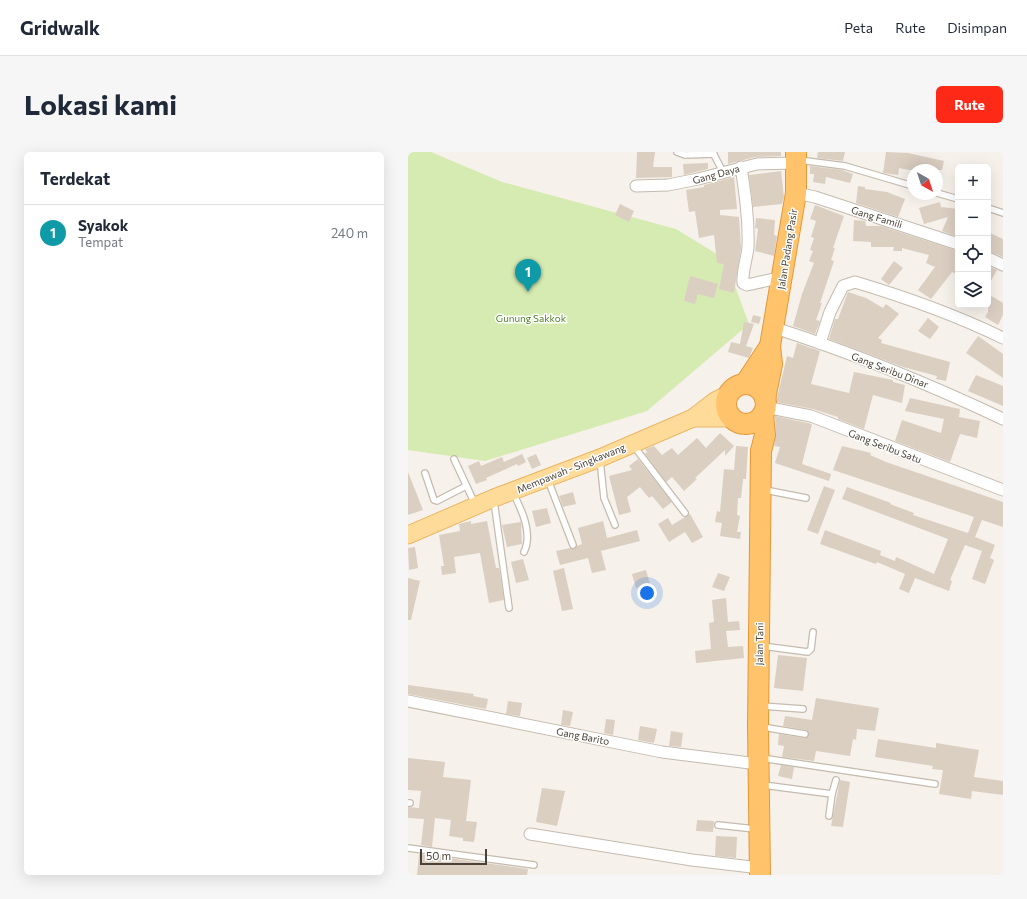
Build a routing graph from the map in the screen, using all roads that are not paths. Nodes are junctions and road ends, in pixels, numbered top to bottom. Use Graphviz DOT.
graph roads {
  1 [pos="677,152"];
  2 [pos="714,153"];
  3 [pos="796,158"];
  4 [pos="741,167"];
  5 [pos="723,172"];
  6 [pos="907,184"];
  7 [pos="636,186"];
  8 [pos="796,193"];
  9 [pos="943,195"];
  10 [pos="955,198"];
  11 [pos="991,209"];
  12 [pos="1003,213"];
  13 [pos="955,243"];
  14 [pos="991,259"];
  15 [pos="1003,265"];
  16 [pos="783,277"];
  17 [pos="773,337"];
  18 [pos="1003,338"];
  19 [pos="820,343"];
  20 [pos="737,389"];
  21 [pos="754,412"];
  22 [pos="692,418"];
  23 [pos="1003,419"];
  24 [pos="632,444"];
  25 [pos="600,458"];
  26 [pos="454,459"];
  27 [pos="425,473"];
  28 [pos="547,478"];
  29 [pos="466,486"];
  30 [pos="760,489"];
  31 [pos="1003,490"];
  32 [pos="512,491"];
  33 [pos="494,498"];
  34 [pos="806,498"];
  35 [pos="476,506"];
  36 [pos="685,513"];
  37 [pos="615,525"];
  38 [pos="408,535"];
  39 [pos="573,545"];
  40 [pos="524,552"];
  41 [pos="509,608"];
  42 [pos="813,632"];
  43 [pos="759,646"];
  44 [pos="408,701"];
  45 [pos="758,706"];
  46 [pos="803,709"];
  47 [pos="758,726"];
  48 [pos="805,734"];
  49 [pos="758,761"];
  50 [pos="836,780"];
  51 [pos="759,784"];
  52 [pos="934,784"];
  53 [pos="832,794"];
  54 [pos="829,816"];
  55 [pos="718,825"];
  56 [pos="760,830"];
  57 [pos="530,834"];
  58 [pos="408,848"];
  59 [pos="534,865"];
  60 [pos="760,871"];
  1 -- 2 [label="lane"];
  2 -- 5 [label="lane"];
  3 -- 4 [label="street, Gang Daya"];
  3 -- 6 [label="lane"];
  3 -- 8 [label="highway, Jalan Padang Pasir"];
  4 -- 5 [label="street, Gang Daya"];
  4 -- 16 [label="street"];
  5 -- 7 [label="street, Gang Daya"];
  8 -- 13 [label="street, Gang Famili"];
  8 -- 16 [label="highway, Jalan Padang Pasir"];
  9 -- 10 [label="lane"];
  11 -- 12 [label="lane"];
  14 -- 15 [label="street"];
  16 -- 17 [label="highway, Jalan Padang Pasir"];
  17 -- 19 [label="street, Gang Seribu Dinar"];
  17 -- 20 [label="highway, Mempawah - Singkawang"];
  17 -- 21 [label="highway"];
  18 -- 19 [label="street"];
  19 -- 23 [label="street, Gang Seribu Dinar"];
  20 -- 21 [label="highway"];
  20 -- 21 [label="highway"];
  20 -- 22 [label="main road, Mempawah - Singkawang"];
  21 -- 22 [label="main road"];
  21 -- 30 [label="highway, Jalan Tani"];
  21 -- 31 [label="street, Gang Seribu Satu"];
  22 -- 24 [label="main road, Mempawah - Singkawang"];
  24 -- 25 [label="main road, Mempawah - Singkawang"];
  24 -- 36 [label="lane"];
  25 -- 28 [label="main road, Mempawah - Singkawang"];
  25 -- 37 [label="lane"];
  26 -- 29 [label="lane"];
  27 -- 29 [label="lane"];
  28 -- 32 [label="main road, Mempawah - Singkawang"];
  28 -- 39 [label="lane"];
  29 -- 35 [label="lane"];
  30 -- 34 [label="lane"];
  30 -- 43 [label="highway, Jalan Tani"];
  32 -- 33 [label="main road, Mempawah - Singkawang"];
  32 -- 40 [label="lane"];
  33 -- 35 [label="main road, Mempawah - Singkawang"];
  33 -- 41 [label="lane"];
  35 -- 38 [label="main road, Mempawah - Singkawang"];
  42 -- 43 [label="lane"];
  43 -- 45 [label="highway, Jalan Tani"];
  44 -- 49 [label="street, Gang Barito"];
  45 -- 46 [label="lane"];
  45 -- 47 [label="highway, Jalan Tani"];
  47 -- 48 [label="lane"];
  47 -- 49 [label="highway, Jalan Tani"];
  49 -- 51 [label="highway, Jalan Tani"];
  49 -- 52 [label="lane"];
  50 -- 53 [label="lane"];
  51 -- 53 [label="lane"];
  51 -- 56 [label="highway, Jalan Tani"];
  53 -- 54 [label="lane"];
  55 -- 56 [label="lane"];
  56 -- 60 [label="highway, Jalan Tani"];
  57 -- 60 [label="street"];
  58 -- 59 [label="lane"];
}
